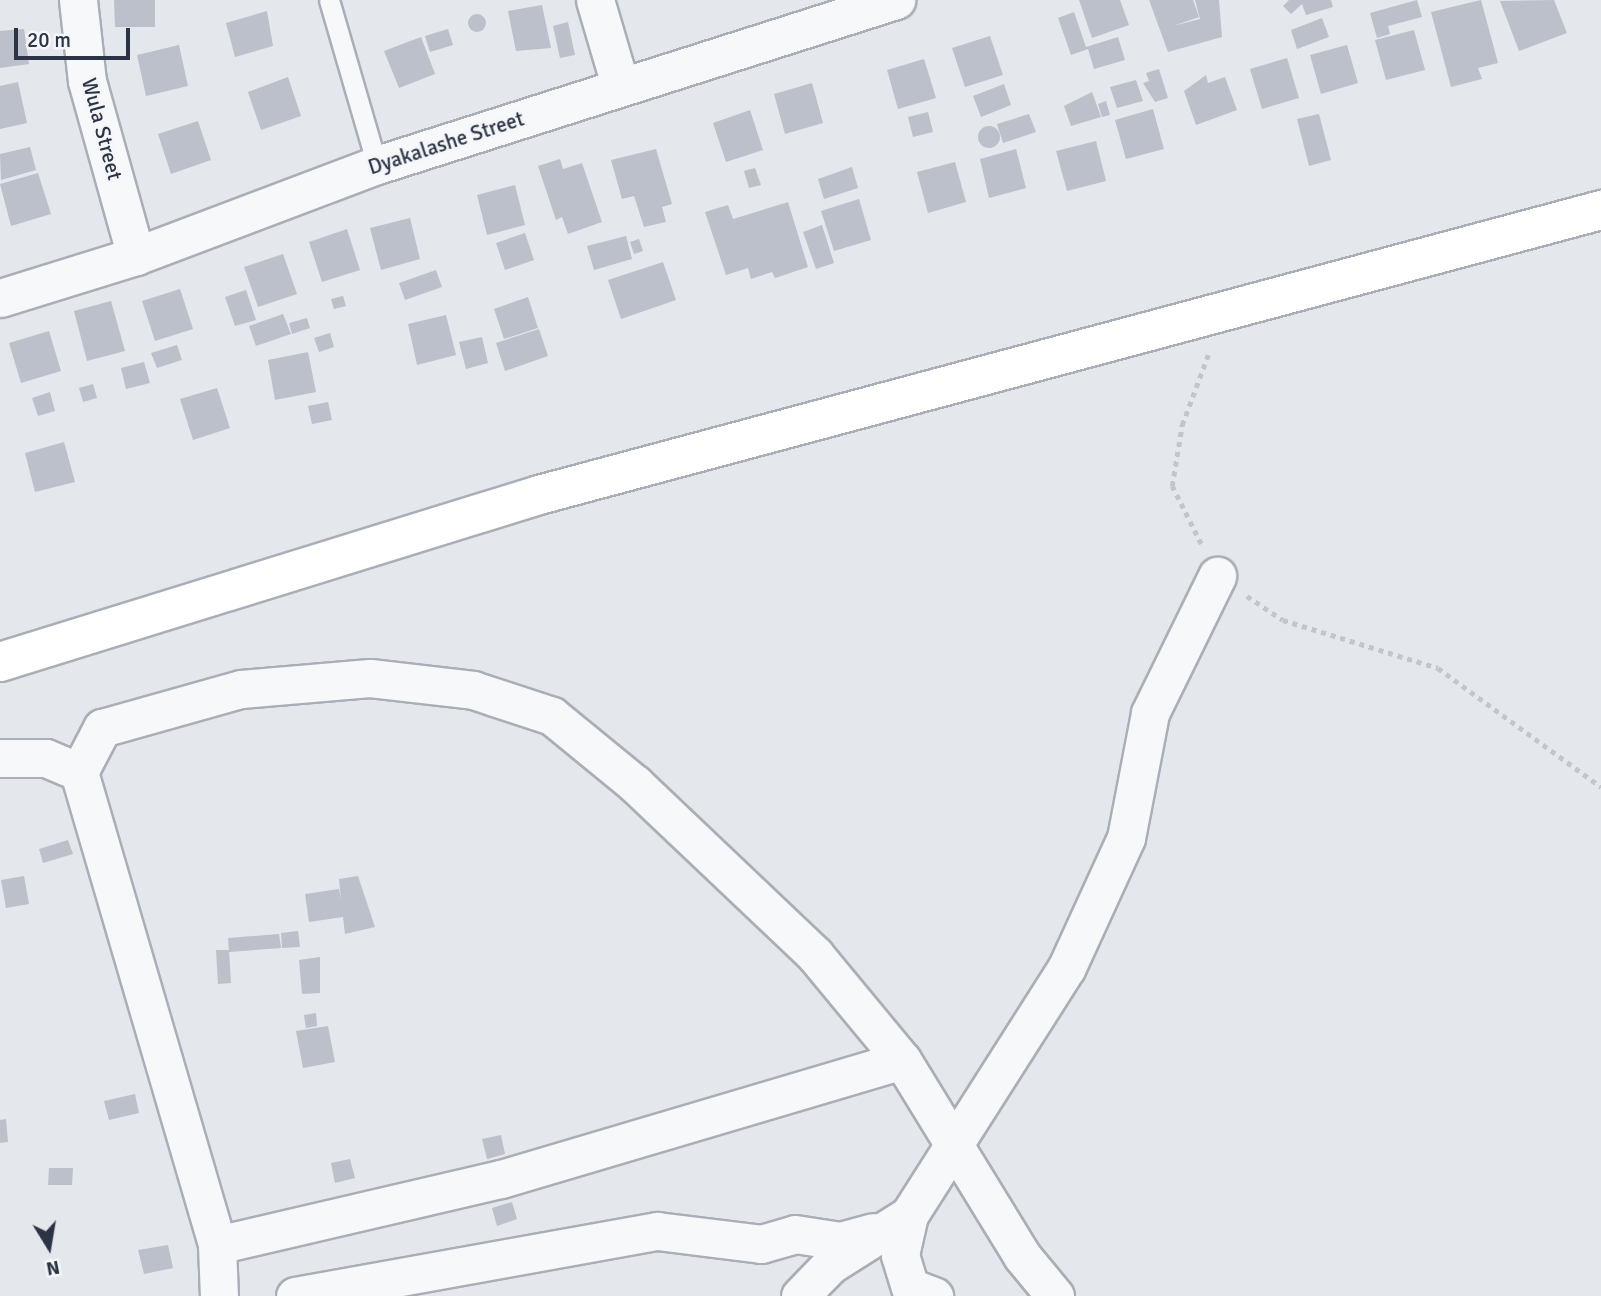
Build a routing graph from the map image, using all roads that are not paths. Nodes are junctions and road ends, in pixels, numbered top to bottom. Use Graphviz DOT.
graph roads {
  1 [pos="78,0"];
  2 [pos="328,0"];
  3 [pos="595,0"];
  4 [pos="888,1"];
  5 [pos="620,85"];
  6 [pos="377,165"];
  7 [pos="1601,210"];
  8 [pos="136,256"];
  9 [pos="0,298"];
  10 [pos="1217,576"];
  11 [pos="0,662"];
  12 [pos="0,758"];
  13 [pos="79,772"];
  14 [pos="902,1060"];
  15 [pos="952,1142"];
  16 [pos="909,1215"];
  17 [pos="217,1245"];
  18 [pos="364,1291"];
  19 [pos="219,1296"];
  20 [pos="295,1296"];
  21 [pos="800,1296"];
  22 [pos="934,1296"];
  23 [pos="1055,1296"];
  1 -- 8 [label="street, Wula Street"];
  2 -- 6 [label="lane"];
  3 -- 5 [label="street"];
  4 -- 5 [label="street, Dyakalashe Street"];
  5 -- 6 [label="street, Dyakalashe Street"];
  6 -- 8 [label="street, Dyakalashe Street"];
  7 -- 11 [label="main road"];
  8 -- 9 [label="street, Dyakalashe Street"];
  10 -- 15 [label="street"];
  12 -- 13 [label="street"];
  13 -- 14 [label="street"];
  13 -- 17 [label="street"];
  14 -- 15 [label="street"];
  14 -- 17 [label="street"];
  15 -- 16 [label="street"];
  15 -- 23 [label="street"];
  16 -- 18 [label="street"];
  16 -- 21 [label="street"];
  16 -- 22 [label="street"];
  17 -- 19 [label="street"];
  18 -- 20 [label="street"];
}
